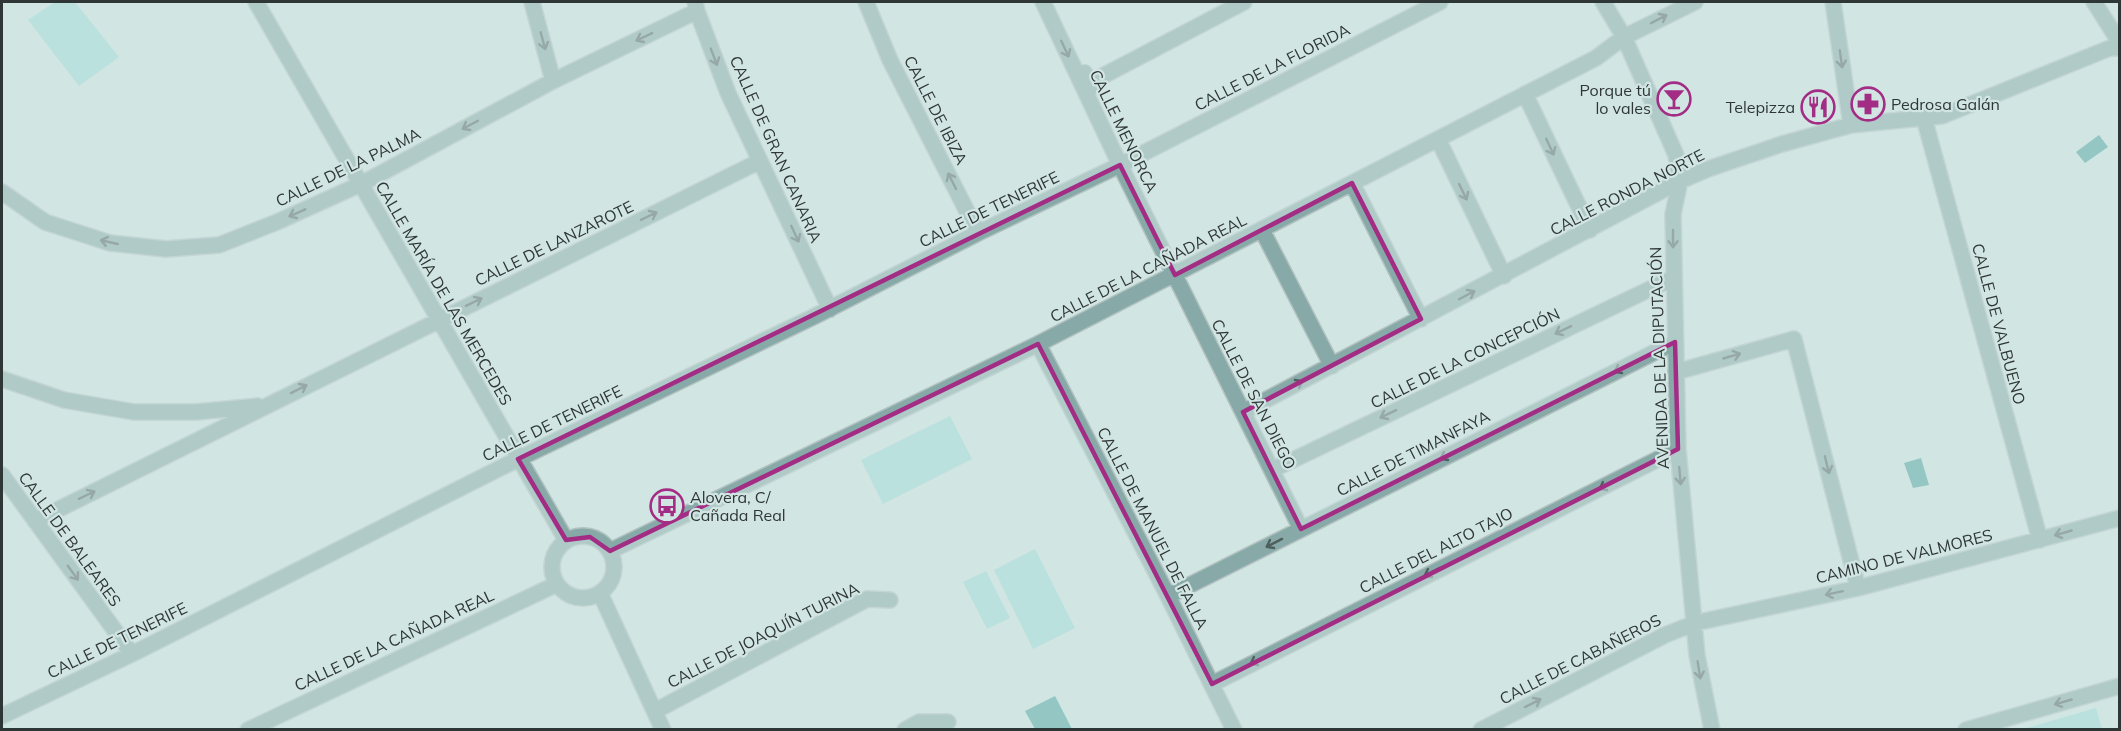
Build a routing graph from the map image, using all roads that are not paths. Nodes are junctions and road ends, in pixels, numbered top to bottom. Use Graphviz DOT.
graph roads {
  1 [pos="256,2"];
  2 [pos="532,2"];
  3 [pos="866,2"];
  4 [pos="1043,2"];
  5 [pos="1244,2"];
  6 [pos="1440,2"];
  7 [pos="1603,2"];
  8 [pos="1695,2"];
  9 [pos="1833,2"];
  10 [pos="2094,2"];
  11 [pos="696,7"];
  12 [pos="1624,37"];
  13 [pos="2120,43"];
  14 [pos="2120,48"];
  15 [pos="1078,76"];
  16 [pos="1097,79"];
  17 [pos="553,81"];
  18 [pos="1525,94"];
  19 [pos="1924,118"];
  20 [pos="1851,125"];
  21 [pos="1438,139"];
  22 [pos="760,161"];
  23 [pos="1120,165"];
  24 [pos="1680,182"];
  25 [pos="1352,183"];
  26 [pos="361,184"];
  27 [pos="2,192"];
  28 [pos="1262,230"];
  29 [pos="1590,230"];
  30 [pos="978,233"];
  31 [pos="1174,275"];
  32 [pos="1504,276"];
  33 [pos="1673,278"];
  34 [pos="830,309"];
  35 [pos="1421,319"];
  36 [pos="439,320"];
  37 [pos="1675,342"];
  38 [pos="1038,344"];
  39 [pos="1332,366"];
  40 [pos="1676,372"];
  41 [pos="2,379"];
  42 [pos="268,405"];
  43 [pos="1243,412"];
  44 [pos="1678,449"];
  45 [pos="518,459"];
  46 [pos="1272,470"];
  47 [pos="2,475"];
  48 [pos="2120,518"];
  49 [pos="35,521"];
  50 [pos="1301,529"];
  51 [pos="566,540"];
  52 [pos="2040,540"];
  53 [pos="609,551"];
  54 [pos="557,584"];
  55 [pos="1858,588"];
  56 [pos="600,593"];
  57 [pos="1168,597"];
  58 [pos="890,600"];
  59 [pos="1695,622"];
  60 [pos="132,654"];
  61 [pos="1212,684"];
  62 [pos="2120,686"];
  63 [pos="655,711"];
  64 [pos="2,716"];
  65 [pos="948,722"];
  66 [pos="248,729"];
  67 [pos="663,729"];
  68 [pos="905,729"];
  69 [pos="1234,729"];
  70 [pos="1481,729"];
  71 [pos="1712,729"];
  72 [pos="1966,729"];
  1 -- 26 [label="street, CALLE MARÍA DE LAS MERCEDES"];
  2 -- 17 [label="street, one-way"];
  30 -- 3 [label="street, CALLE DE IBIZA, one-way"];
  4 -- 15 [label="street, CALLE MENORCA, one-way"];
  5 -- 16 [label="street"];
  6 -- 23 [label="street, CALLE DE LA FLORIDA"];
  7 -- 12 [label="street, AVENIDA DE LA DIPUTACIÓN"];
  12 -- 8 [label="street, CALLE DE LA CAÑADA REAL, one-way"];
  9 -- 20 [label="street, one-way"];
  10 -- 13 [label="street"];
  11 -- 17 [label="street, CALLE DE LA PALMA, one-way"];
  11 -- 22 [label="street, CALLE DE GRAN CANARIA, one-way"];
  12 -- 18 [label="street, CALLE DE LA CAÑADA REAL"];
  12 -- 24 [label="street, AVENIDA DE LA DIPUTACIÓN"];
  14 -- 19 [label="street, CALLE RONDA NORTE"];
  15 -- 16 [label="street"];
  15 -- 23 [label="street, CALLE MENORCA"];
  17 -- 26 [label="street, CALLE DE LA PALMA, one-way"];
  18 -- 21 [label="street, CALLE DE LA CAÑADA REAL"];
  18 -- 29 [label="street, one-way"];
  19 -- 20 [label="street, CALLE RONDA NORTE"];
  19 -- 52 [label="street, CALLE DE VALBUENO"];
  20 -- 24 [label="street, CALLE RONDA NORTE"];
  21 -- 25 [label="street, CALLE DE LA CAÑADA REAL"];
  21 -- 32 [label="street, one-way"];
  22 -- 34 [label="street, CALLE DE GRAN CANARIA, one-way"];
  36 -- 22 [label="street, CALLE DE LANZAROTE, one-way"];
  23 -- 30 [label="street, CALLE DE TENERIFE"];
  23 -- 31 [label="street, CALLE MENORCA"];
  24 -- 29 [label="street, CALLE RONDA NORTE"];
  24 -- 33 [label="street, AVENIDA DE LA DIPUTACIÓN, one-way"];
  25 -- 28 [label="street, CALLE DE LA CAÑADA REAL"];
  25 -- 35 [label="street"];
  26 -- 27 [label="street, CALLE DE LA PALMA, one-way"];
  26 -- 36 [label="street, CALLE MARÍA DE LAS MERCEDES"];
  28 -- 31 [label="street, CALLE DE LA CAÑADA REAL"];
  28 -- 39 [label="street"];
  29 -- 32 [label="street, CALLE RONDA NORTE"];
  30 -- 34 [label="street, CALLE DE TENERIFE"];
  31 -- 38 [label="street, CALLE DE LA CAÑADA REAL"];
  31 -- 43 [label="street, CALLE DE SAN DIEGO"];
  35 -- 32 [label="street, CALLE RONDA NORTE, one-way"];
  33 -- 37 [label="street, AVENIDA DE LA DIPUTACIÓN"];
  33 -- 46 [label="street, CALLE DE LA CONCEPCIÓN, one-way"];
  34 -- 45 [label="street, CALLE DE TENERIFE"];
  35 -- 39 [label="street, CALLE RONDA NORTE"];
  42 -- 36 [label="street, CALLE DE LANZAROTE, one-way"];
  36 -- 45 [label="street, CALLE MARÍA DE LAS MERCEDES"];
  37 -- 40 [label="street, AVENIDA DE LA DIPUTACIÓN"];
  37 -- 50 [label="street, CALLE DE TIMANFAYA, one-way"];
  38 -- 53 [label="street, CALLE DE LA CAÑADA REAL"];
  38 -- 57 [label="street, CALLE DE MANUEL DE FALLA"];
  43 -- 39 [label="street, CALLE RONDA NORTE, one-way"];
  40 -- 44 [label="street, AVENIDA DE LA DIPUTACIÓN"];
  40 -- 55 [label="street, one-way"];
  41 -- 42 [label="street, CALLE DE LANZAROTE"];
  49 -- 42 [label="street, CALLE DE LANZAROTE, one-way"];
  43 -- 46 [label="street, CALLE DE SAN DIEGO"];
  44 -- 59 [label="street, AVENIDA DE LA DIPUTACIÓN, one-way"];
  44 -- 61 [label="street, CALLE DEL ALTO TAJO, one-way"];
  45 -- 51 [label="street, CALLE MARÍA DE LAS MERCEDES"];
  45 -- 60 [label="street, CALLE DE TENERIFE"];
  46 -- 50 [label="street, CALLE DE SAN DIEGO"];
  47 -- 49 [label="street, CALLE DE BALEARES"];
  48 -- 52 [label="street, CAMINO DE VALMORES, one-way"];
  49 -- 60 [label="street, CALLE DE BALEARES, one-way"];
  50 -- 57 [label="street, CALLE DE TIMANFAYA, one-way"];
  51 -- 53 [label="street"];
  51 -- 54 [label="street"];
  52 -- 55 [label="street, CAMINO DE VALMORES"];
  53 -- 56 [label="street"];
  54 -- 56 [label="street"];
  54 -- 66 [label="street, CALLE DE LA CAÑADA REAL"];
  55 -- 59 [label="street, CAMINO DE VALMORES, one-way"];
  56 -- 63 [label="street"];
  57 -- 61 [label="street, CALLE DE MANUEL DE FALLA"];
  58 -- 63 [label="street, CALLE DE JOAQUÍN TURINA"];
  70 -- 59 [label="street, CALLE DE CABAÑEROS, one-way"];
  59 -- 71 [label="street, AVENIDA DE LA DIPUTACIÓN, one-way"];
  60 -- 64 [label="street, CALLE DE TENERIFE"];
  61 -- 69 [label="street, CALLE DE MANUEL DE FALLA"];
  62 -- 72 [label="street, one-way"];
  63 -- 67 [label="street"];
  65 -- 68 [label="street"];
}
